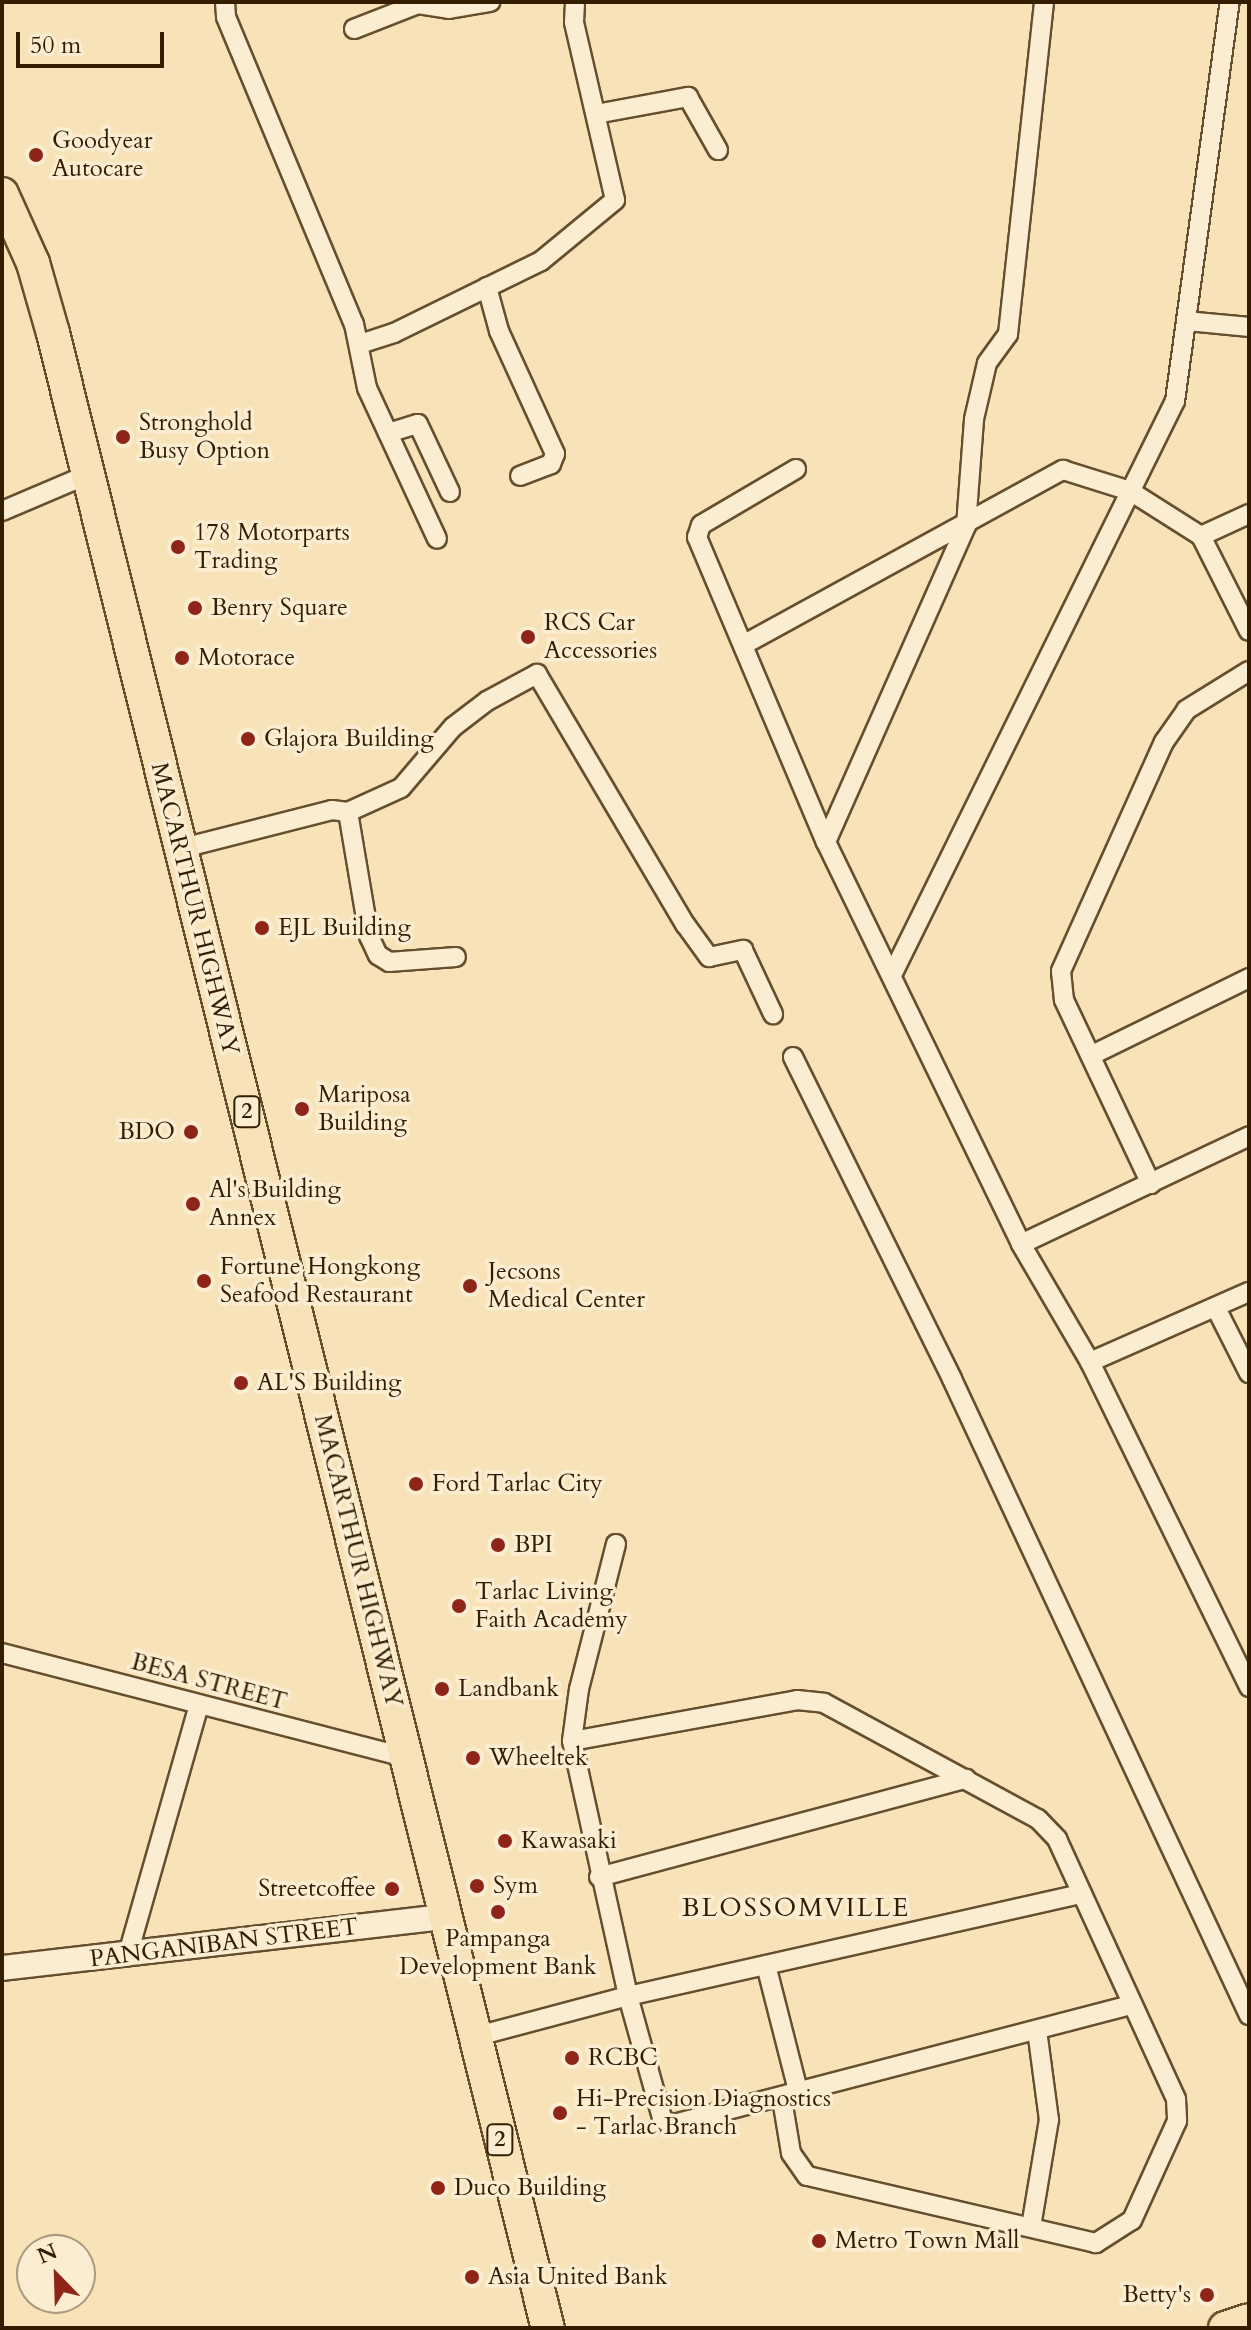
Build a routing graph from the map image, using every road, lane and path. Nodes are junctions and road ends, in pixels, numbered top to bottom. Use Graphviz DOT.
graph roads {
  1 [pos="225,2"];
  2 [pos="490,2"];
  3 [pos="575,2"];
  4 [pos="1044,2"];
  5 [pos="1230,2"];
  6 [pos="354,29"];
  7 [pos="596,114"];
  8 [pos="718,150"];
  9 [pos="2,194"];
  10 [pos="487,287"];
  11 [pos="1186,321"];
  12 [pos="1249,327"];
  13 [pos="360,344"];
  14 [pos="388,433"];
  15 [pos="796,469"];
  16 [pos="87,475"];
  17 [pos="520,476"];
  18 [pos="1130,491"];
  19 [pos="450,492"];
  20 [pos="2,511"];
  21 [pos="1249,514"];
  22 [pos="966,526"];
  23 [pos="1201,536"];
  24 [pos="437,539"];
  25 [pos="1249,631"];
  26 [pos="743,645"];
  27 [pos="1249,671"];
  28 [pos="348,812"];
  29 [pos="826,842"];
  30 [pos="179,849"];
  31 [pos="456,957"];
  32 [pos="892,975"];
  33 [pos="1249,978"];
  34 [pos="773,1014"];
  35 [pos="1092,1055"];
  36 [pos="793,1057"];
  37 [pos="1249,1136"];
  38 [pos="1151,1184"];
  39 [pos="1021,1244"];
  40 [pos="1249,1292"];
  41 [pos="1216,1308"];
  42 [pos="1090,1362"];
  43 [pos="1249,1373"];
  44 [pos="616,1544"];
  45 [pos="2,1653"];
  46 [pos="1249,1687"];
  47 [pos="199,1705"];
  48 [pos="572,1741"];
  49 [pos="405,1757"];
  50 [pos="966,1779"];
  51 [pos="599,1877"];
  52 [pos="1082,1894"];
  53 [pos="446,1917"];
  54 [pos="128,1954"];
  55 [pos="766,1965"];
  56 [pos="2,1968"];
  57 [pos="628,1996"];
  58 [pos="1130,2005"];
  59 [pos="1249,2015"];
  60 [pos="1037,2030"];
  61 [pos="474,2037"];
  62 [pos="791,2097"];
  63 [pos="1031,2227"];
  64 [pos="1249,2320"];
  65 [pos="548,2328"];
  66 [pos="1225,2328"];
  1 -- 13 [label="street"];
  2 -- 6 [label="street"];
  3 -- 7 [label="street"];
  4 -- 22 [label="street"];
  5 -- 11 [label="street"];
  7 -- 8 [label="street"];
  7 -- 10 [label="street"];
  9 -- 16 [label="highway, MACARTHUR HIGHWAY / 2"];
  10 -- 13 [label="street"];
  10 -- 17 [label="street"];
  11 -- 12 [label="street"];
  11 -- 18 [label="street"];
  13 -- 14 [label="street"];
  14 -- 19 [label="street"];
  14 -- 24 [label="street"];
  15 -- 26 [label="street"];
  16 -- 20 [label="street"];
  16 -- 30 [label="highway, MACARTHUR HIGHWAY / 2"];
  18 -- 22 [label="street"];
  18 -- 23 [label="street"];
  18 -- 32 [label="street"];
  21 -- 23 [label="street"];
  22 -- 26 [label="street"];
  22 -- 29 [label="street"];
  23 -- 25 [label="street"];
  26 -- 29 [label="street"];
  27 -- 35 [label="street"];
  28 -- 30 [label="street"];
  28 -- 31 [label="street"];
  28 -- 34 [label="street"];
  29 -- 32 [label="street"];
  30 -- 49 [label="highway, MACARTHUR HIGHWAY / 2"];
  32 -- 39 [label="street"];
  33 -- 35 [label="street"];
  35 -- 38 [label="street"];
  36 -- 59 [label="street"];
  37 -- 38 [label="street"];
  38 -- 39 [label="street"];
  39 -- 42 [label="street"];
  40 -- 41 [label="street"];
  41 -- 42 [label="street"];
  41 -- 43 [label="street"];
  42 -- 46 [label="street"];
  44 -- 48 [label="street"];
  45 -- 47 [label="street, BESA STREET"];
  47 -- 49 [label="street, BESA STREET"];
  47 -- 54 [label="street"];
  48 -- 50 [label="street"];
  48 -- 51 [label="street"];
  49 -- 53 [label="highway, MACARTHUR HIGHWAY / 2"];
  50 -- 51 [label="street"];
  50 -- 52 [label="street"];
  51 -- 57 [label="street"];
  52 -- 55 [label="street"];
  52 -- 58 [label="street"];
  53 -- 54 [label="street, PANGANIBAN STREET"];
  53 -- 61 [label="highway, MACARTHUR HIGHWAY / 2"];
  54 -- 56 [label="street, PANGANIBAN STREET"];
  55 -- 57 [label="street"];
  55 -- 62 [label="street"];
  57 -- 61 [label="street"];
  57 -- 62 [label="street"];
  58 -- 60 [label="street"];
  58 -- 63 [label="street"];
  60 -- 62 [label="street"];
  60 -- 63 [label="street"];
  61 -- 65 [label="highway, MACARTHUR HIGHWAY / 2"];
  62 -- 63 [label="street"];
  64 -- 66 [label="highway"];
}
